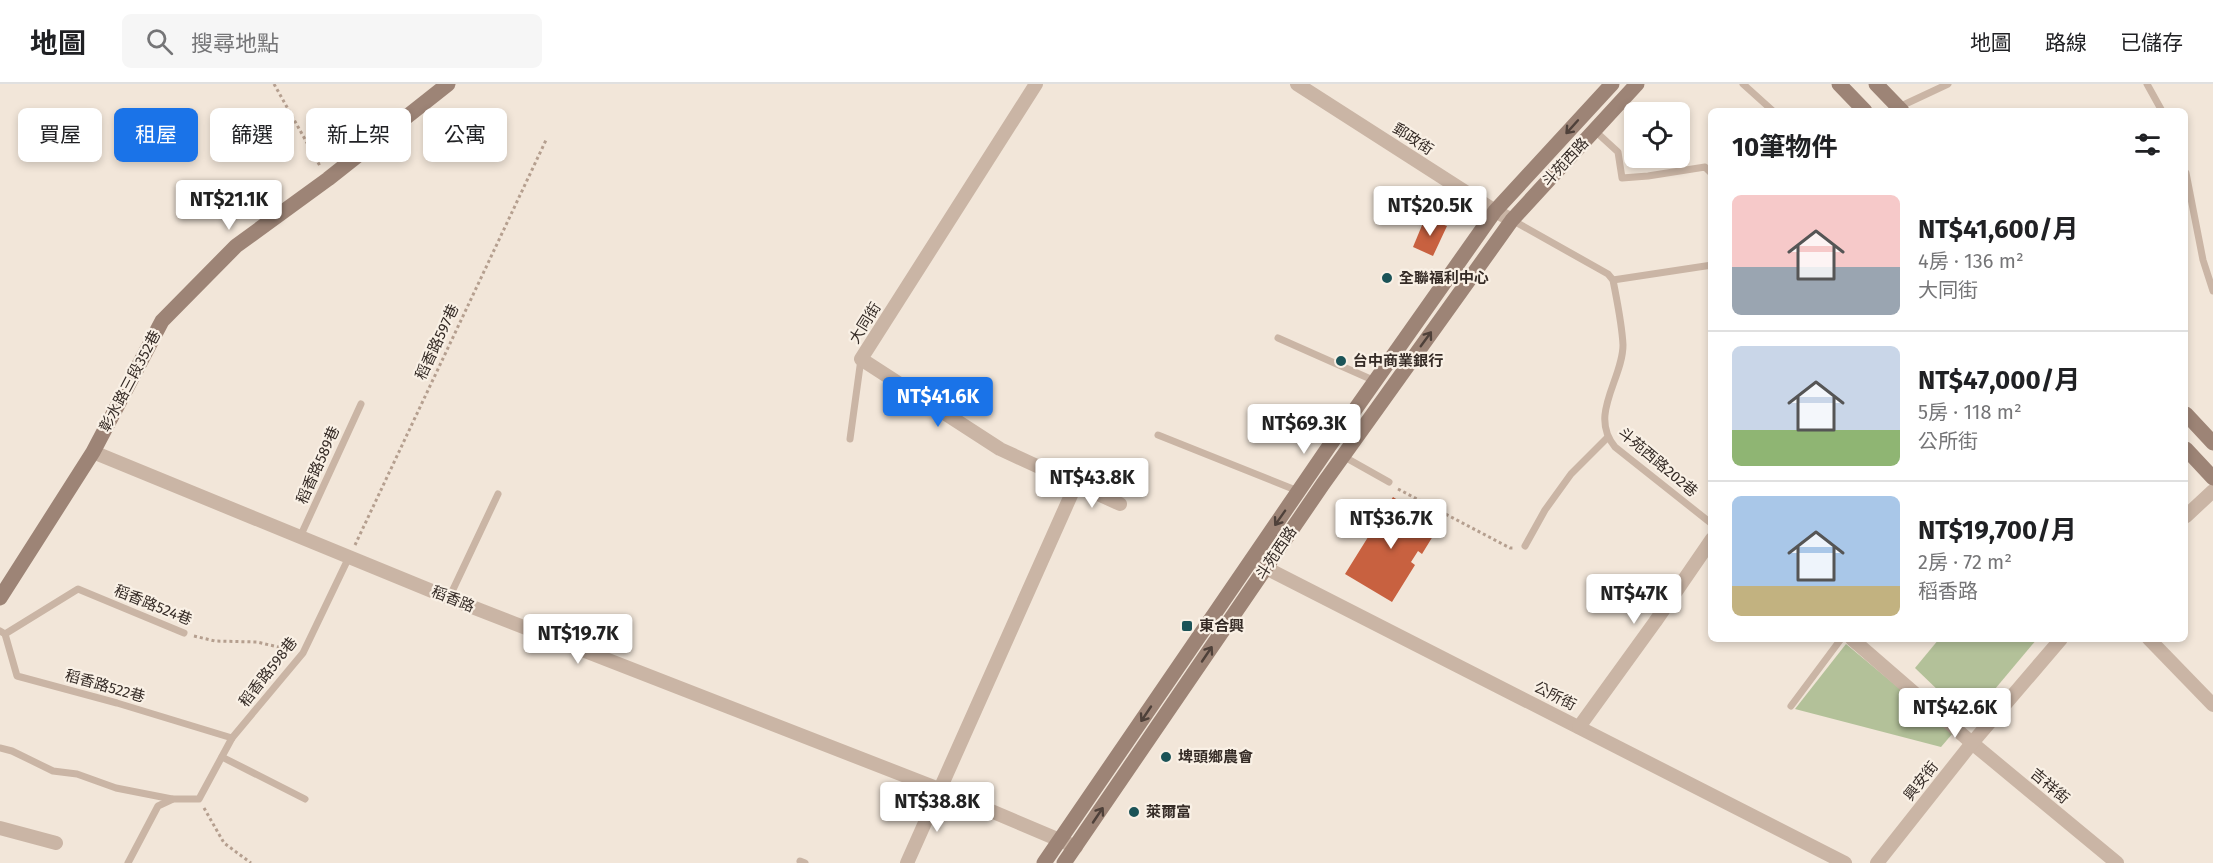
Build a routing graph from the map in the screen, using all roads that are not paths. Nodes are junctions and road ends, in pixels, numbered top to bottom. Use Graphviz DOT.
graph roads {
  1 [pos="448,84"];
  2 [pos="1297,84"];
  3 [pos="1612,84"];
  4 [pos="1636,84"];
  5 [pos="1743,84"];
  6 [pos="1839,84"];
  7 [pos="1876,84"];
  8 [pos="1948,84"];
  9 [pos="2147,84"];
  10 [pos="1028,86"];
  11 [pos="1770,108"];
  12 [pos="1862,108"];
  13 [pos="1896,108"];
  14 [pos="1902,108"];
  15 [pos="2160,108"];
  16 [pos="1594,130"];
  17 [pos="1708,169"];
  18 [pos="2188,183"];
  19 [pos="1495,212"];
  20 [pos="1512,220"];
  21 [pos="1708,266"];
  22 [pos="1613,280"];
  23 [pos="2213,291"];
  24 [pos="1278,339"];
  25 [pos="861,359"];
  26 [pos="1375,381"];
  27 [pos="361,404"];
  28 [pos="2188,416"];
  29 [pos="1158,435"];
  30 [pos="1607,438"];
  31 [pos="850,439"];
  32 [pos="2213,443"];
  33 [pos="1330,445"];
  34 [pos="2188,451"];
  35 [pos="93,452"];
  36 [pos="1342,456"];
  37 [pos="2213,478"];
  38 [pos="1389,482"];
  39 [pos="1076,484"];
  40 [pos="1300,491"];
  41 [pos="2213,491"];
  42 [pos="498,494"];
  43 [pos="1120,504"];
  44 [pos="2188,514"];
  45 [pos="1708,521"];
  46 [pos="300,537"];
  47 [pos="1708,544"];
  48 [pos="1526,546"];
  49 [pos="349,557"];
  50 [pos="1251,561"];
  51 [pos="1266,569"];
  52 [pos="0,598"];
  53 [pos="449,598"];
  54 [pos="2,633"];
  55 [pos="184,633"];
  56 [pos="1839,642"];
  57 [pos="1855,642"];
  58 [pos="2058,642"];
  59 [pos="2152,642"];
  60 [pos="2213,705"];
  61 [pos="1791,706"];
  62 [pos="1579,727"];
  63 [pos="232,738"];
  64 [pos="1972,742"];
  65 [pos="0,748"];
  66 [pos="222,757"];
  67 [pos="939,789"];
  68 [pos="173,799"];
  69 [pos="305,799"];
  70 [pos="0,828"];
  71 [pos="1060,841"];
  72 [pos="56,843"];
  73 [pos="1076,847"];
  74 [pos="128,863"];
  75 [pos="907,863"];
  76 [pos="1044,863"];
  77 [pos="1064,863"];
  78 [pos="1845,863"];
  79 [pos="1877,863"];
  80 [pos="2117,863"];
  1 -- 35 [label="main road, 彰水路三段352巷"];
  2 -- 19 [label="street, 郵政街"];
  3 -- 19 [label="main road, 斗苑西路, one-way"];
  4 -- 16 [label="main road, 斗苑西路"];
  5 -- 11 [label="lane"];
  6 -- 12 [label="main road"];
  7 -- 13 [label="main road"];
  8 -- 14 [label="lane"];
  9 -- 15 [label="lane"];
  10 -- 25 [label="street, 大同街"];
  16 -- 17 [label="lane"];
  16 -- 20 [label="main road, 斗苑西路"];
  18 -- 23 [label="lane"];
  19 -- 20 [label="street, 郵政街"];
  19 -- 26 [label="main road, 斗苑西路"];
  20 -- 22 [label="lane"];
  36 -- 20 [label="main road, 斗苑西路, one-way"];
  21 -- 22 [label="lane"];
  22 -- 30 [label="lane, 斗苑西路202巷"];
  24 -- 26 [label="lane"];
  25 -- 31 [label="lane"];
  25 -- 39 [label="street, 大同街"];
  26 -- 33 [label="main road, 斗苑西路"];
  27 -- 46 [label="lane, 稻香路589巷"];
  28 -- 32 [label="main road"];
  29 -- 40 [label="lane"];
  30 -- 45 [label="lane, 斗苑西路202巷"];
  30 -- 48 [label="lane"];
  33 -- 36 [label="lane"];
  33 -- 40 [label="main road, 斗苑西路"];
  34 -- 37 [label="main road"];
  35 -- 46 [label="street, 稻香路"];
  35 -- 52 [label="main road"];
  36 -- 38 [label="lane"];
  36 -- 51 [label="main road, 斗苑西路"];
  39 -- 43 [label="street, 大同街"];
  39 -- 67 [label="street"];
  40 -- 50 [label="main road, 斗苑西路, one-way"];
  41 -- 44 [label="street"];
  42 -- 53 [label="lane"];
  46 -- 49 [label="street, 稻香路"];
  47 -- 62 [label="street"];
  49 -- 53 [label="street, 稻香路"];
  49 -- 63 [label="lane, 稻香路598巷"];
  50 -- 51 [label="street, 公所街"];
  50 -- 71 [label="main road, 斗苑西路, one-way"];
  51 -- 62 [label="street, 公所街"];
  73 -- 51 [label="main road, 斗苑西路, one-way"];
  53 -- 67 [label="street, 稻香路"];
  54 -- 55 [label="lane, 稻香路524巷"];
  54 -- 63 [label="lane, 稻香路522巷"];
  56 -- 61 [label="lane"];
  57 -- 64 [label="street, 吉祥街"];
  58 -- 64 [label="street, 興安街"];
  59 -- 60 [label="street"];
  62 -- 78 [label="street, 公所街"];
  63 -- 66 [label="lane, 稻香路598巷"];
  64 -- 79 [label="street, 興安街"];
  64 -- 80 [label="street, 吉祥街"];
  65 -- 68 [label="lane"];
  66 -- 68 [label="lane, 稻香路598巷"];
  66 -- 69 [label="lane"];
  67 -- 71 [label="street, 稻香路"];
  67 -- 75 [label="street"];
  68 -- 74 [label="lane"];
  70 -- 72 [label="street"];
  71 -- 73 [label="street, 稻香路"];
  71 -- 76 [label="main road, 斗苑西路"];
  73 -- 77 [label="main road, 斗苑西路"];
}
